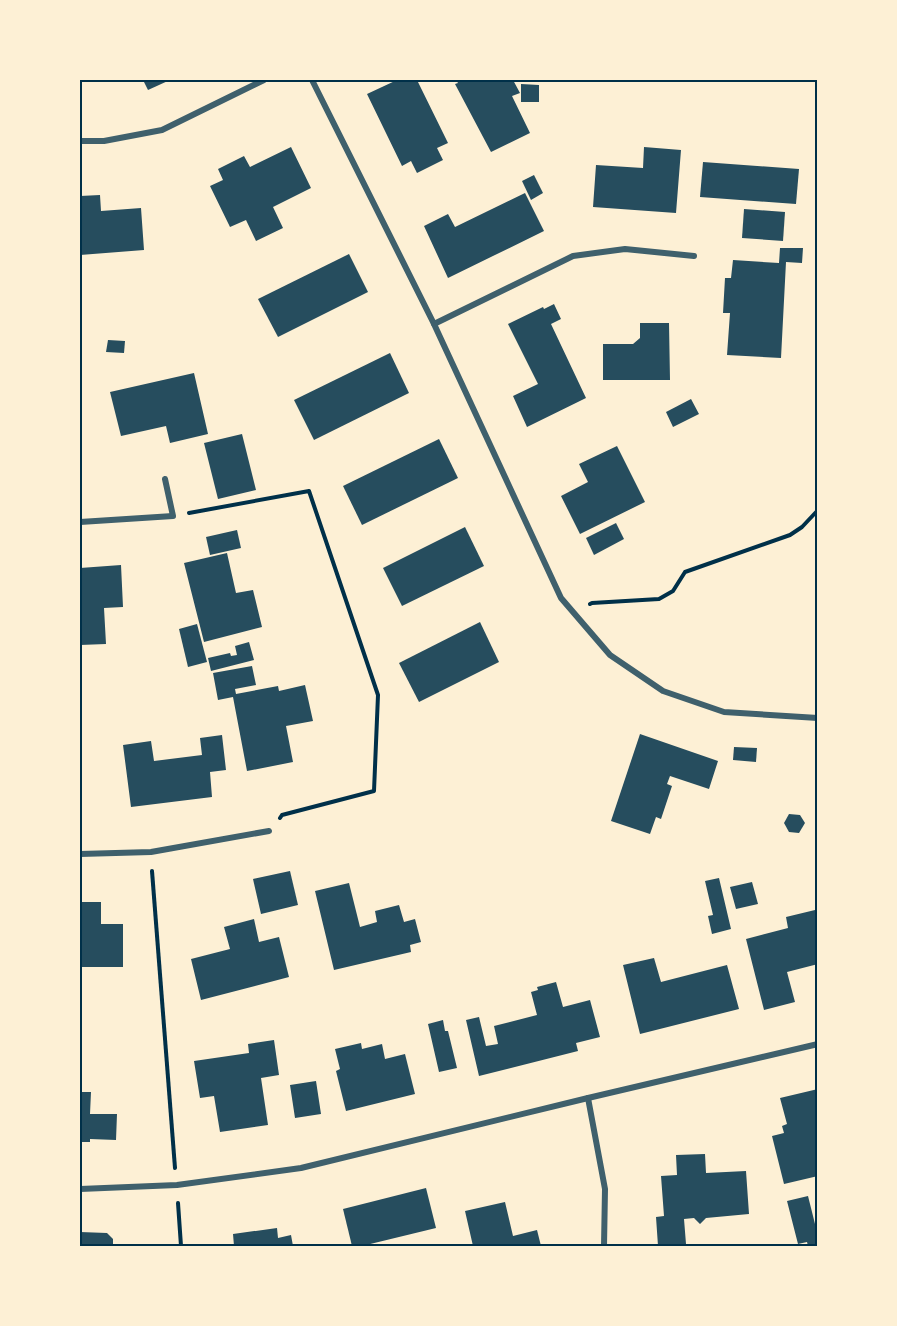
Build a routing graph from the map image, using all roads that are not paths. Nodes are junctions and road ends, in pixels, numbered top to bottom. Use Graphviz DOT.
graph roads {
  1 [pos="264,80"];
  2 [pos="312,80"];
  3 [pos="80,141"];
  4 [pos="694,256"];
  5 [pos="434,324"];
  6 [pos="165,479"];
  7 [pos="80,522"];
  8 [pos="818,718"];
  9 [pos="269,831"];
  10 [pos="80,854"];
  11 [pos="818,1044"];
  12 [pos="588,1098"];
  13 [pos="80,1189"];
  14 [pos="604,1246"];
  1 -- 3 [label="street"];
  2 -- 5 [label="street"];
  4 -- 5 [label="street"];
  5 -- 8 [label="street"];
  6 -- 7 [label="street"];
  9 -- 10 [label="street"];
  11 -- 12 [label="street"];
  12 -- 13 [label="street"];
  12 -- 14 [label="street"];
}
